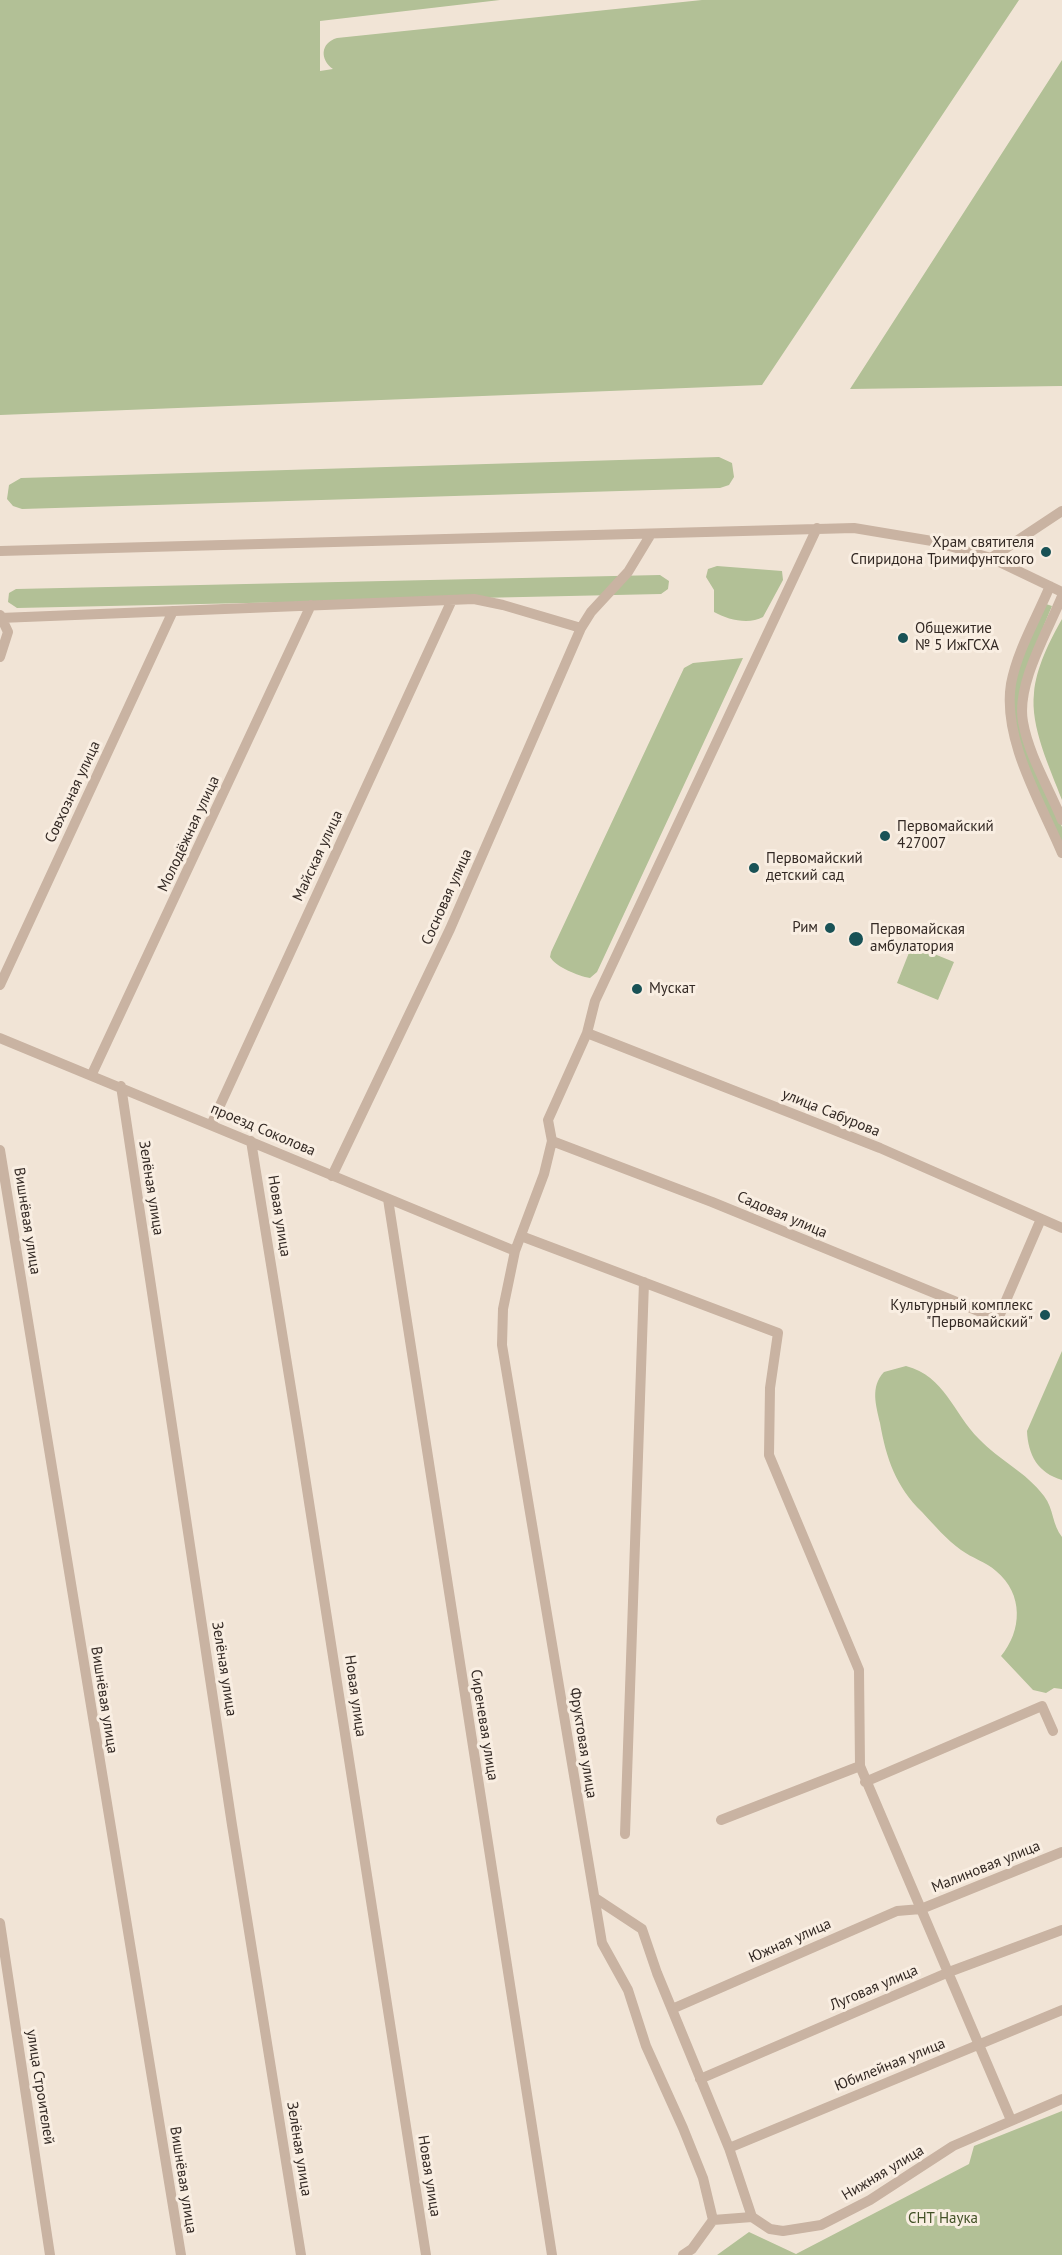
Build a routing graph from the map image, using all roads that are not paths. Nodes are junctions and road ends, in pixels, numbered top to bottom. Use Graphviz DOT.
graph roads {
  1 [pos="1062,511"];
  2 [pos="817,528"];
  3 [pos="651,534"];
  4 [pos="0,551"];
  5 [pos="991,558"];
  6 [pos="1050,586"];
  7 [pos="1062,592"];
  8 [pos="1062,596"];
  9 [pos="452,600"];
  10 [pos="311,605"];
  11 [pos="173,611"];
  12 [pos="591,612"];
  13 [pos="0,617"];
  14 [pos="561,622"];
  15 [pos="581,628"];
  16 [pos="0,657"];
  17 [pos="1062,820"];
  18 [pos="1062,853"];
  19 [pos="0,985"];
  20 [pos="587,1033"];
  21 [pos="0,1038"];
  22 [pos="92,1074"];
  23 [pos="121,1086"];
  24 [pos="211,1125"];
  25 [pos="552,1141"];
  26 [pos="251,1142"];
  27 [pos="0,1150"];
  28 [pos="332,1176"];
  29 [pos="388,1199"];
  30 [pos="1041,1219"];
  31 [pos="1061,1226"];
  32 [pos="521,1236"];
  33 [pos="515,1251"];
  34 [pos="644,1281"];
  35 [pos="1053,1731"];
  36 [pos="860,1766"];
  37 [pos="865,1782"];
  38 [pos="722,1820"];
  39 [pos="625,1834"];
  40 [pos="1062,1852"];
  41 [pos="595,1898"];
  42 [pos="921,1910"];
  43 [pos="0,1923"];
  44 [pos="1062,1930"];
  45 [pos="949,1972"];
  46 [pos="672,2009"];
  47 [pos="1062,2010"];
  48 [pos="980,2044"];
  49 [pos="700,2079"];
  50 [pos="1062,2099"];
  51 [pos="1011,2120"];
  52 [pos="729,2148"];
  53 [pos="752,2217"];
  54 [pos="713,2220"];
  55 [pos="50,2255"];
  56 [pos="181,2255"];
  57 [pos="301,2255"];
  58 [pos="426,2255"];
  59 [pos="552,2255"];
  60 [pos="683,2255"];
  1 -- 5 [label="street"];
  2 -- 3 [label="street"];
  2 -- 5 [label="street"];
  2 -- 20 [label="street, Фруктовая улица"];
  3 -- 4 [label="street"];
  3 -- 12 [label="street, Сосновая улица"];
  5 -- 6 [label="street"];
  6 -- 7 [label="street"];
  6 -- 18 [label="street"];
  8 -- 17 [label="street"];
  9 -- 10 [label="street"];
  9 -- 14 [label="street"];
  9 -- 24 [label="street, Майская улица"];
  10 -- 11 [label="street"];
  10 -- 22 [label="street, Молодёжная улица"];
  11 -- 13 [label="street"];
  11 -- 19 [label="street, Совхозная улица"];
  12 -- 14 [label="street"];
  12 -- 15 [label="street, Сосновая улица"];
  13 -- 16 [label="street"];
  14 -- 15 [label="street"];
  15 -- 28 [label="street, Сосновая улица"];
  20 -- 25 [label="street, Фруктовая улица"];
  20 -- 30 [label="street, улица Сабурова"];
  21 -- 22 [label="street, проезд Соколова"];
  22 -- 23 [label="street, проезд Соколова"];
  23 -- 24 [label="street, проезд Соколова"];
  23 -- 57 [label="street, Зелёная улица"];
  24 -- 26 [label="street, проезд Соколова"];
  25 -- 30 [label="street, Садовая улица"];
  25 -- 32 [label="street, Фруктовая улица"];
  26 -- 28 [label="street, проезд Соколова"];
  26 -- 58 [label="street, Новая улица"];
  27 -- 56 [label="street, Вишнёвая улица"];
  28 -- 29 [label="street, проезд Соколова"];
  29 -- 33 [label="street, проезд Соколова"];
  29 -- 59 [label="street, Сиреневая улица"];
  30 -- 31 [label="street, улица Сабурова"];
  32 -- 33 [label="street, Фруктовая улица"];
  32 -- 34 [label="street"];
  33 -- 41 [label="street, Фруктовая улица"];
  34 -- 36 [label="street"];
  34 -- 39 [label="street"];
  35 -- 37 [label="street"];
  36 -- 37 [label="street"];
  36 -- 38 [label="street"];
  37 -- 42 [label="street"];
  40 -- 42 [label="street, Малиновая улица"];
  41 -- 46 [label="street"];
  41 -- 54 [label="street, Фруктовая улица"];
  42 -- 45 [label="street"];
  42 -- 46 [label="street, Южная улица"];
  43 -- 55 [label="street, улица Строителей"];
  44 -- 45 [label="street, Луговая улица"];
  45 -- 48 [label="street"];
  45 -- 49 [label="street, Луговая улица"];
  46 -- 49 [label="street"];
  47 -- 48 [label="street, Юбилейная улица"];
  48 -- 51 [label="street"];
  48 -- 52 [label="street, Юбилейная улица"];
  49 -- 52 [label="street"];
  50 -- 51 [label="street, Нижняя улица"];
  51 -- 53 [label="street, Нижняя улица"];
  52 -- 53 [label="street"];
  53 -- 54 [label="street"];
  54 -- 60 [label="street"];
}
